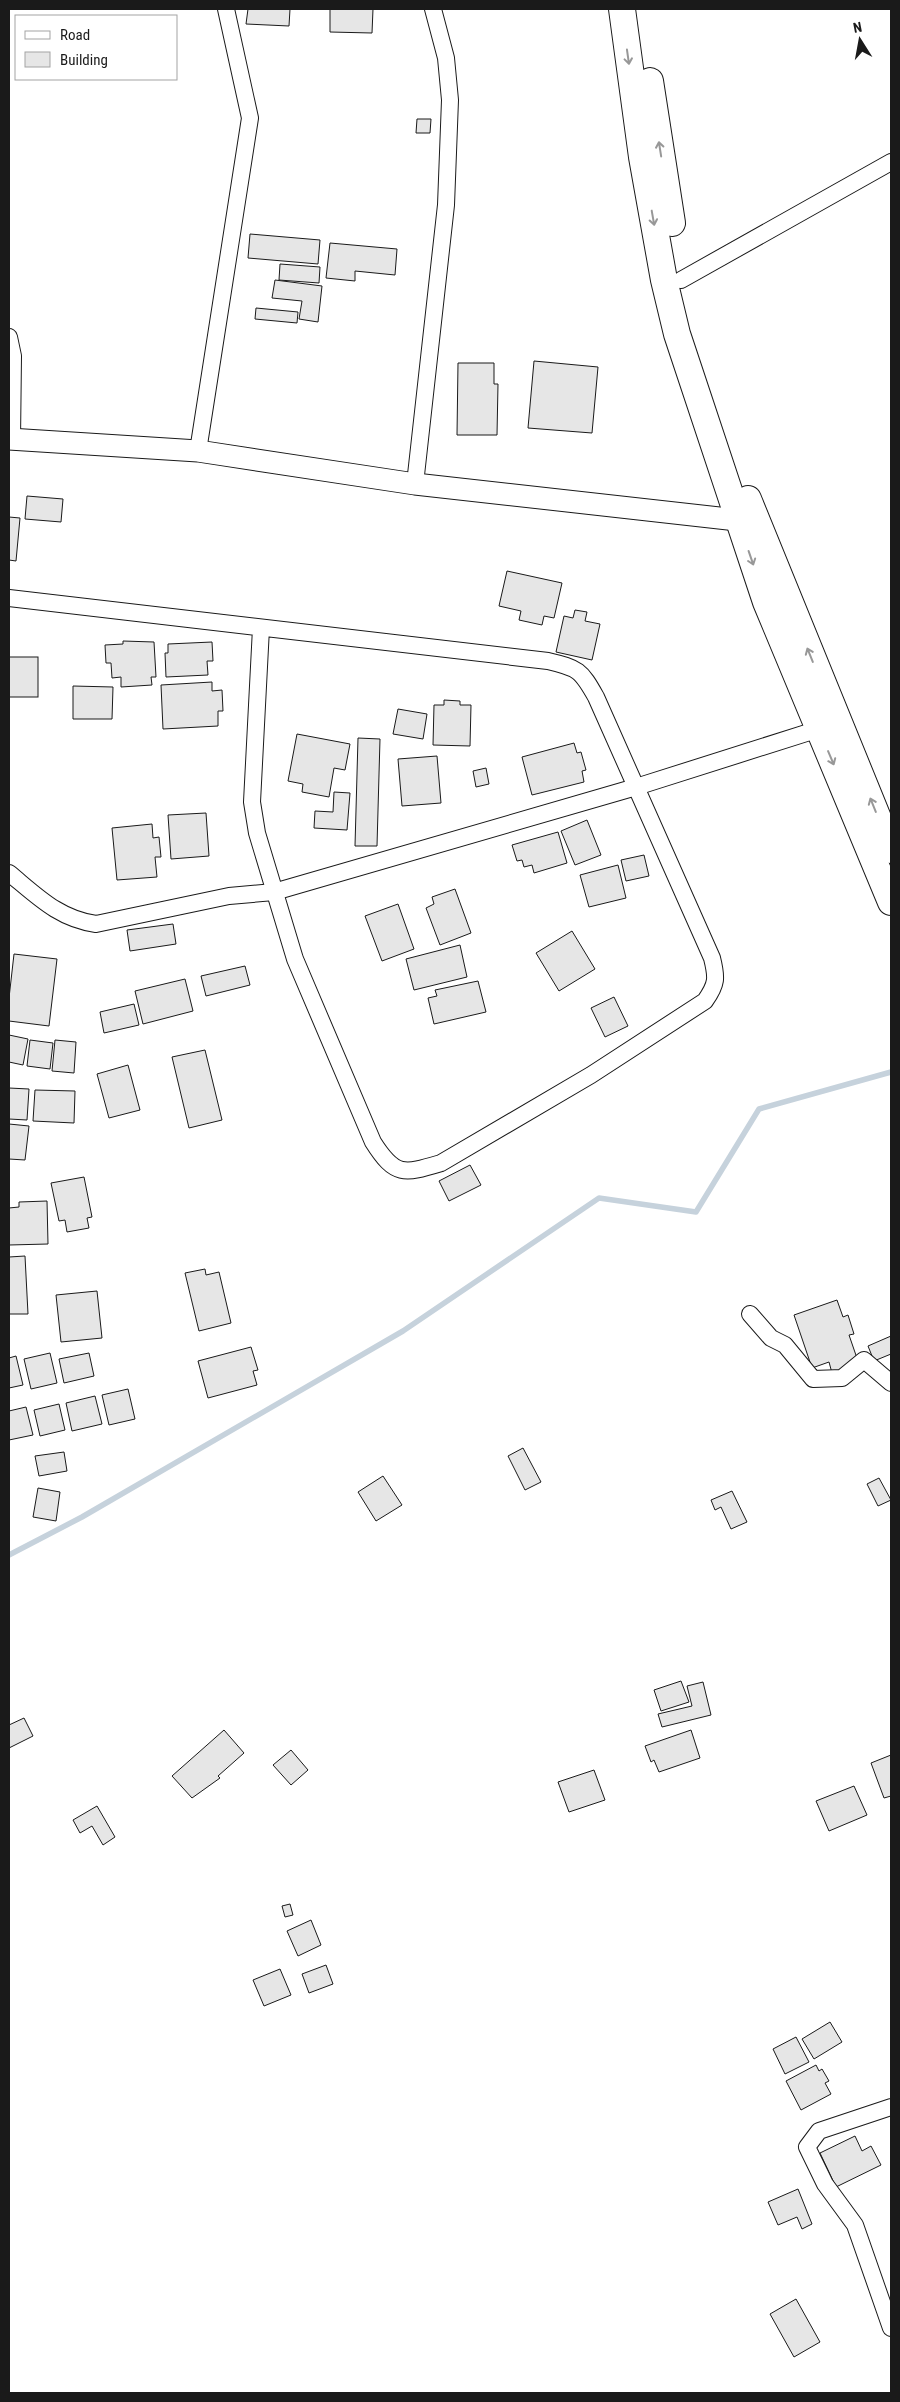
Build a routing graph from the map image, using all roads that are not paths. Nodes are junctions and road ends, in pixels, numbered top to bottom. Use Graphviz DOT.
graph roads {
  1 [pos="226,9"];
  2 [pos="433,9"];
  3 [pos="622,9"];
  4 [pos="639,9"];
  5 [pos="891,162"];
  6 [pos="681,280"];
  7 [pos="9,337"];
  8 [pos="10,439"];
  9 [pos="198,451"];
  10 [pos="415,484"];
  11 [pos="737,520"];
  12 [pos="9,598"];
  13 [pos="261,628"];
  14 [pos="819,729"];
  15 [pos="636,787"];
  16 [pos="891,850"];
  17 [pos="9,873"];
  18 [pos="274,892"];
  19 [pos="891,902"];
  20 [pos="750,1314"];
  21 [pos="891,1383"];
  22 [pos="891,2107"];
  23 [pos="891,2328"];
  1 -- 9 [label="street"];
  2 -- 10 [label="street"];
  3 -- 11 [label="main road, one-way"];
  6 -- 4 [label="main road, one-way"];
  5 -- 6 [label="street"];
  16 -- 6 [label="main road, one-way"];
  7 -- 8 [label="street"];
  8 -- 9 [label="street"];
  9 -- 10 [label="street"];
  10 -- 11 [label="street"];
  11 -- 14 [label="main road, one-way"];
  12 -- 13 [label="street"];
  13 -- 15 [label="street"];
  13 -- 18 [label="street"];
  14 -- 15 [label="street"];
  14 -- 19 [label="main road, one-way"];
  15 -- 18 [label="street"];
  15 -- 18 [label="street"];
  17 -- 18 [label="street"];
  20 -- 21 [label="street"];
  22 -- 23 [label="street"];
}
